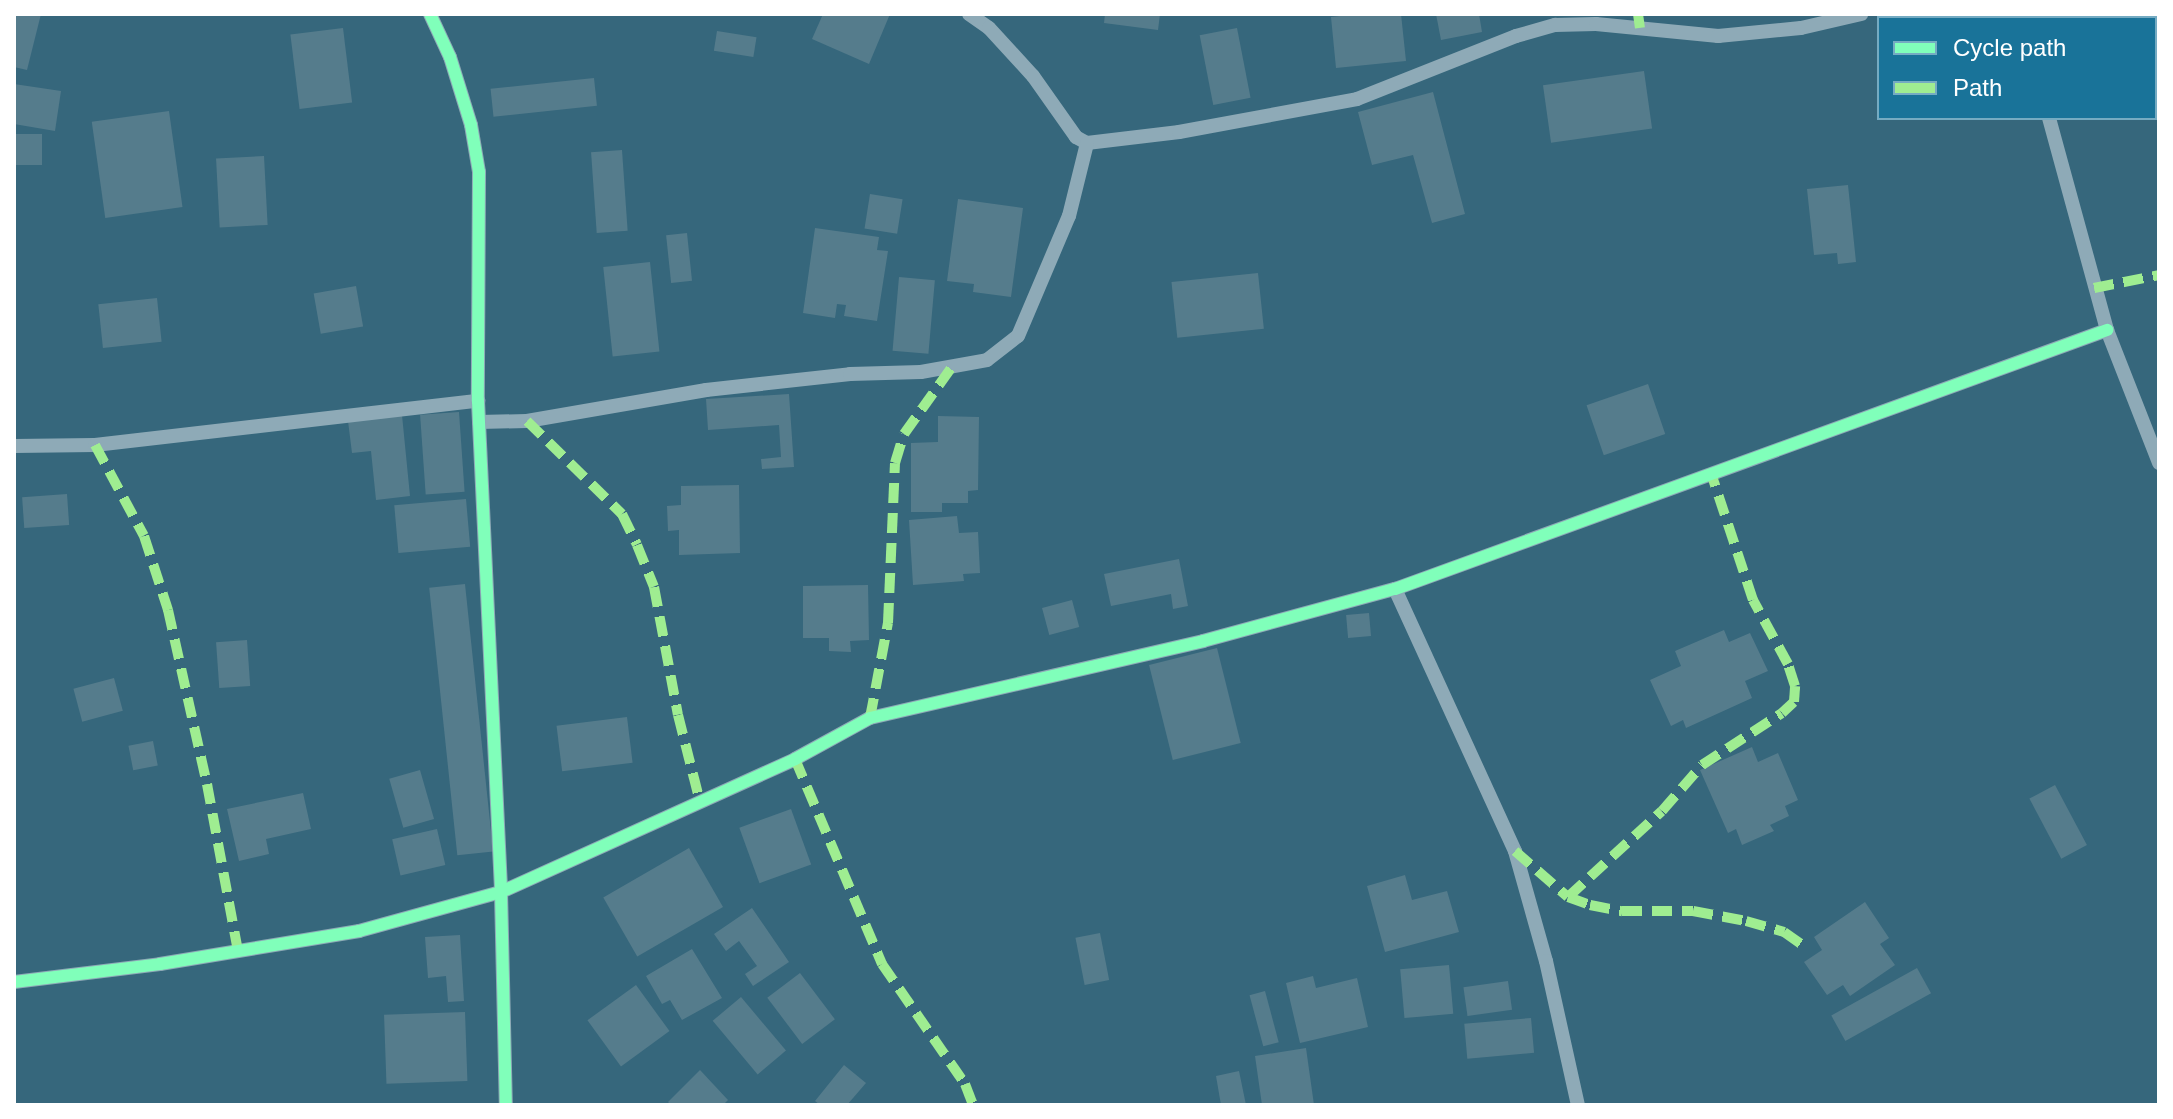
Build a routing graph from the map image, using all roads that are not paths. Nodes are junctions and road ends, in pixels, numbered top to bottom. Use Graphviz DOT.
graph roads {
  1 [pos="430,14"];
  2 [pos="969,14"];
  3 [pos="1861,14"];
  4 [pos="2050,120"];
  5 [pos="1087,143"];
  6 [pos="2107,330"];
  7 [pos="478,401"];
  8 [pos="479,422"];
  9 [pos="14,446"];
  10 [pos="2159,463"];
  11 [pos="1395,589"];
  12 [pos="501,892"];
  13 [pos="14,982"];
  14 [pos="506,1105"];
  15 [pos="1578,1105"];
  1 -- 7 [label="street"];
  2 -- 5 [label="street"];
  3 -- 5 [label="street"];
  4 -- 6 [label="street"];
  5 -- 8 [label="street"];
  6 -- 10 [label="street"];
  6 -- 11 [label="street"];
  7 -- 8 [label="street"];
  7 -- 9 [label="street"];
  8 -- 12 [label="street"];
  11 -- 12 [label="street"];
  11 -- 15 [label="street"];
  12 -- 13 [label="street"];
  12 -- 14 [label="street"];
}
